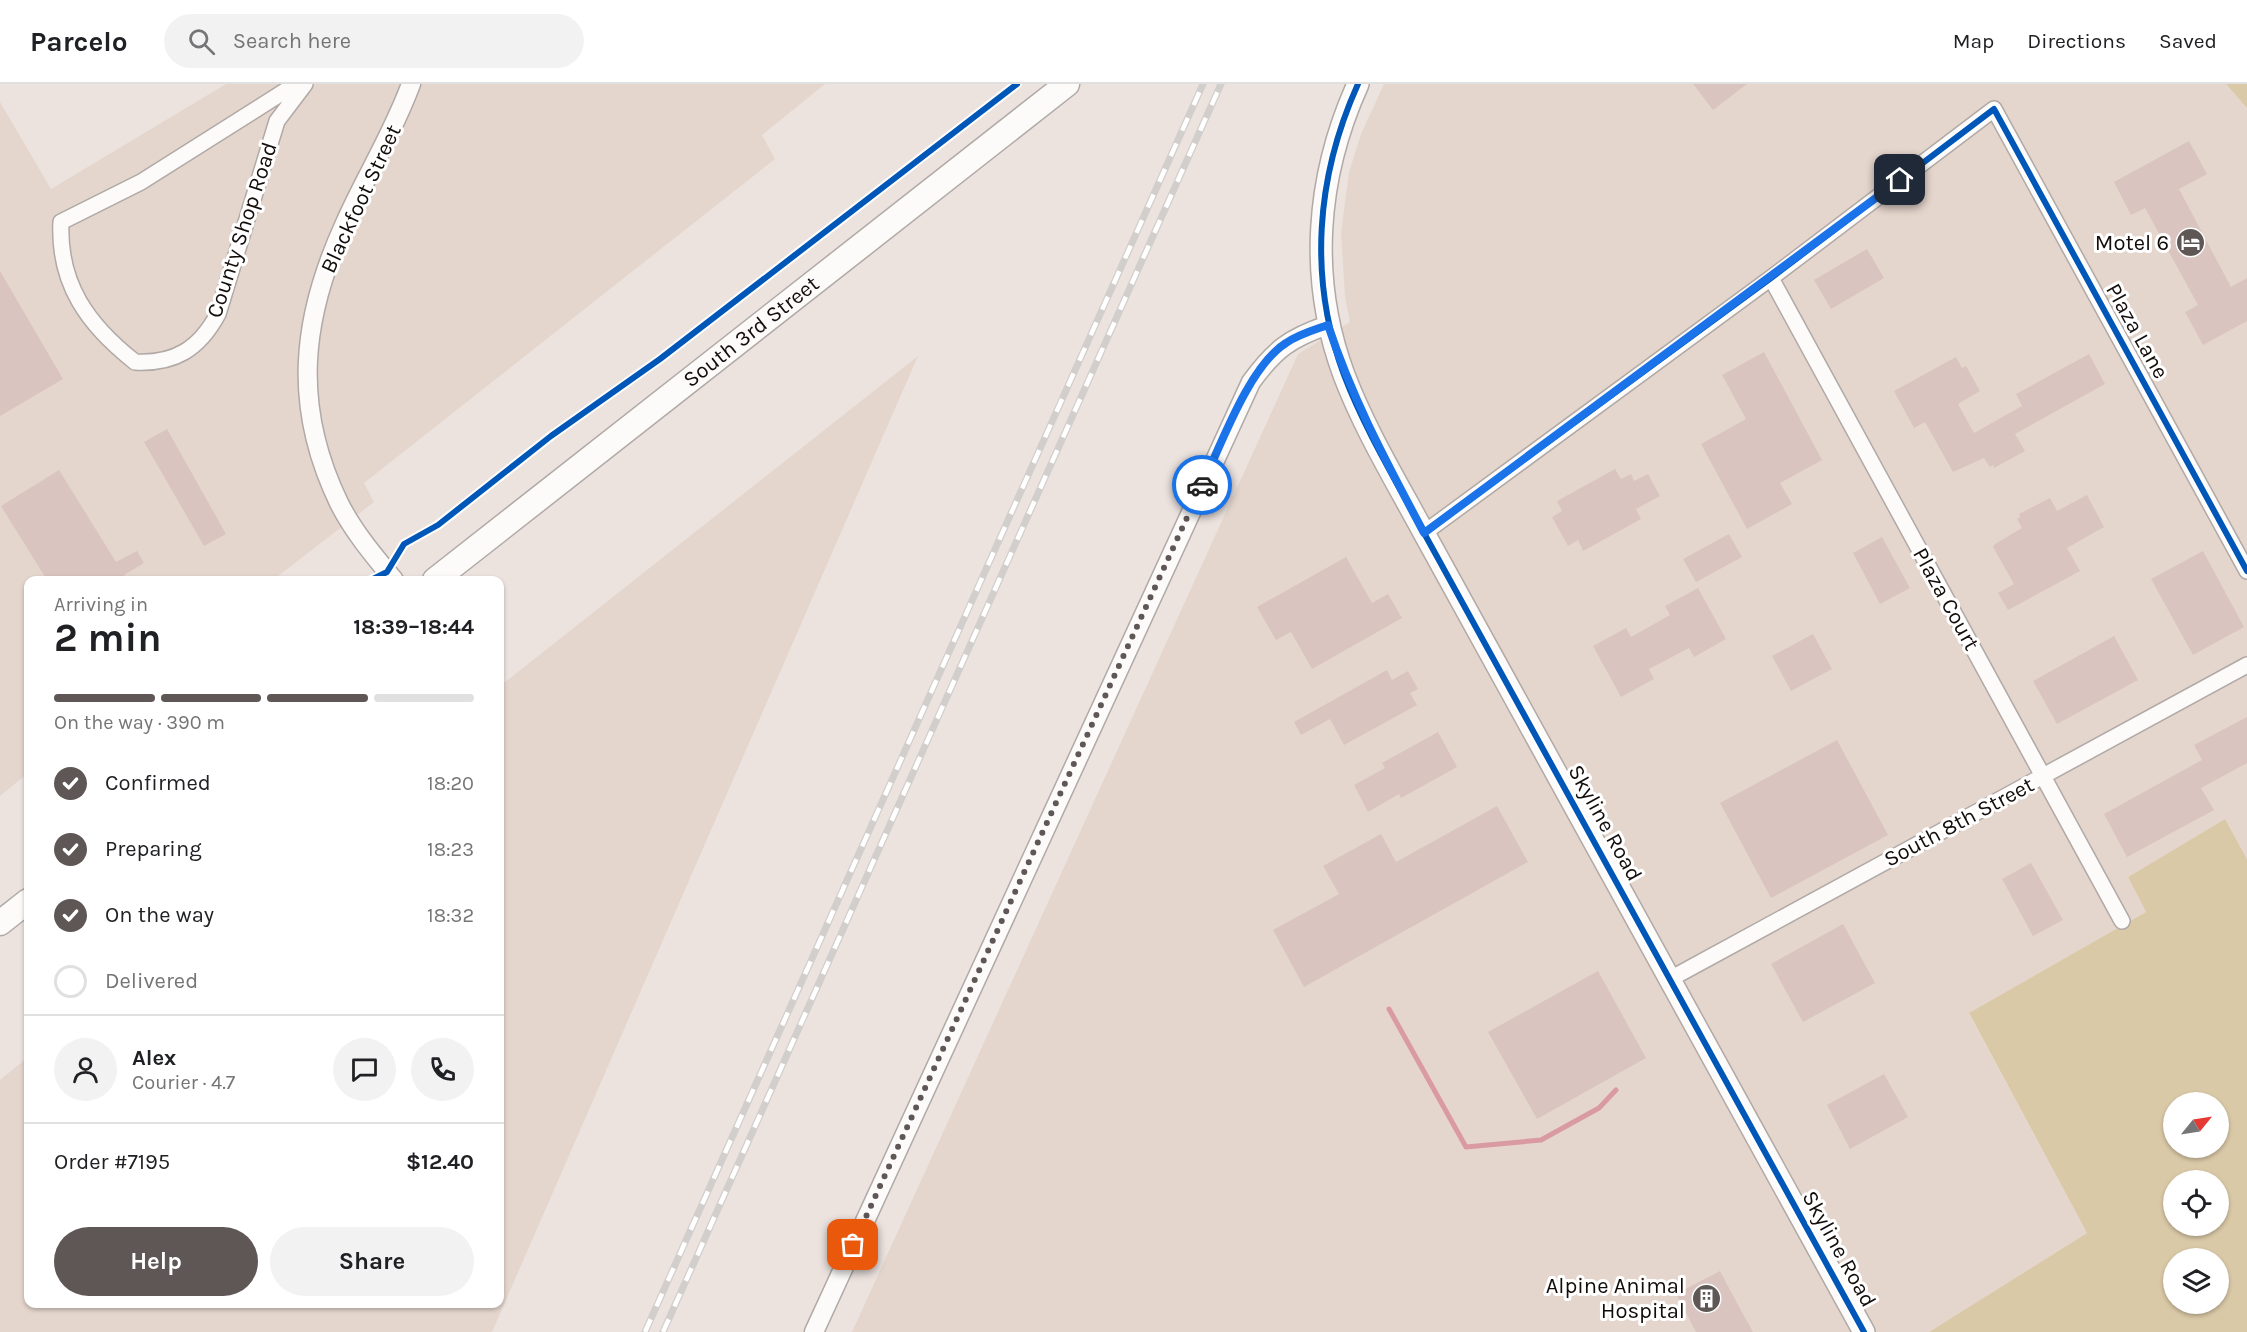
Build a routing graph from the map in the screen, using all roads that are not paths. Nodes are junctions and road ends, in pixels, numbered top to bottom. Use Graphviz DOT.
graph roads {
  1 [pos="296,84"];
  2 [pos="305,84"];
  3 [pos="411,84"];
  4 [pos="1067,84"];
  5 [pos="1358,84"];
  6 [pos="1771,278"];
  7 [pos="1328,325"];
  8 [pos="1424,533"];
  9 [pos="2247,571"];
  10 [pos="391,576"];
  11 [pos="440,576"];
  12 [pos="2247,665"];
  13 [pos="2043,777"];
  14 [pos="24,904"];
  15 [pos="2122,921"];
  16 [pos="0,923"];
  17 [pos="1670,979"];
  18 [pos="814,1332"];
  19 [pos="1864,1332"];
  1 -- 2 [label="street, County Shop Road"];
  3 -- 10 [label="street, Blackfoot Street"];
  4 -- 11 [label="highway, South 3rd Street"];
  5 -- 7 [label="main road, Skyline Road"];
  6 -- 8 [label="street"];
  6 -- 9 [label="street, Plaza Lane"];
  6 -- 13 [label="street, Plaza Court"];
  7 -- 8 [label="main road, Skyline Road"];
  7 -- 18 [label="street"];
  8 -- 17 [label="main road, Skyline Road"];
  12 -- 13 [label="street, South 8th Street"];
  13 -- 15 [label="street, Plaza Court"];
  13 -- 17 [label="street, South 8th Street"];
  14 -- 16 [label="highway"];
  17 -- 19 [label="main road, Skyline Road"];
}
